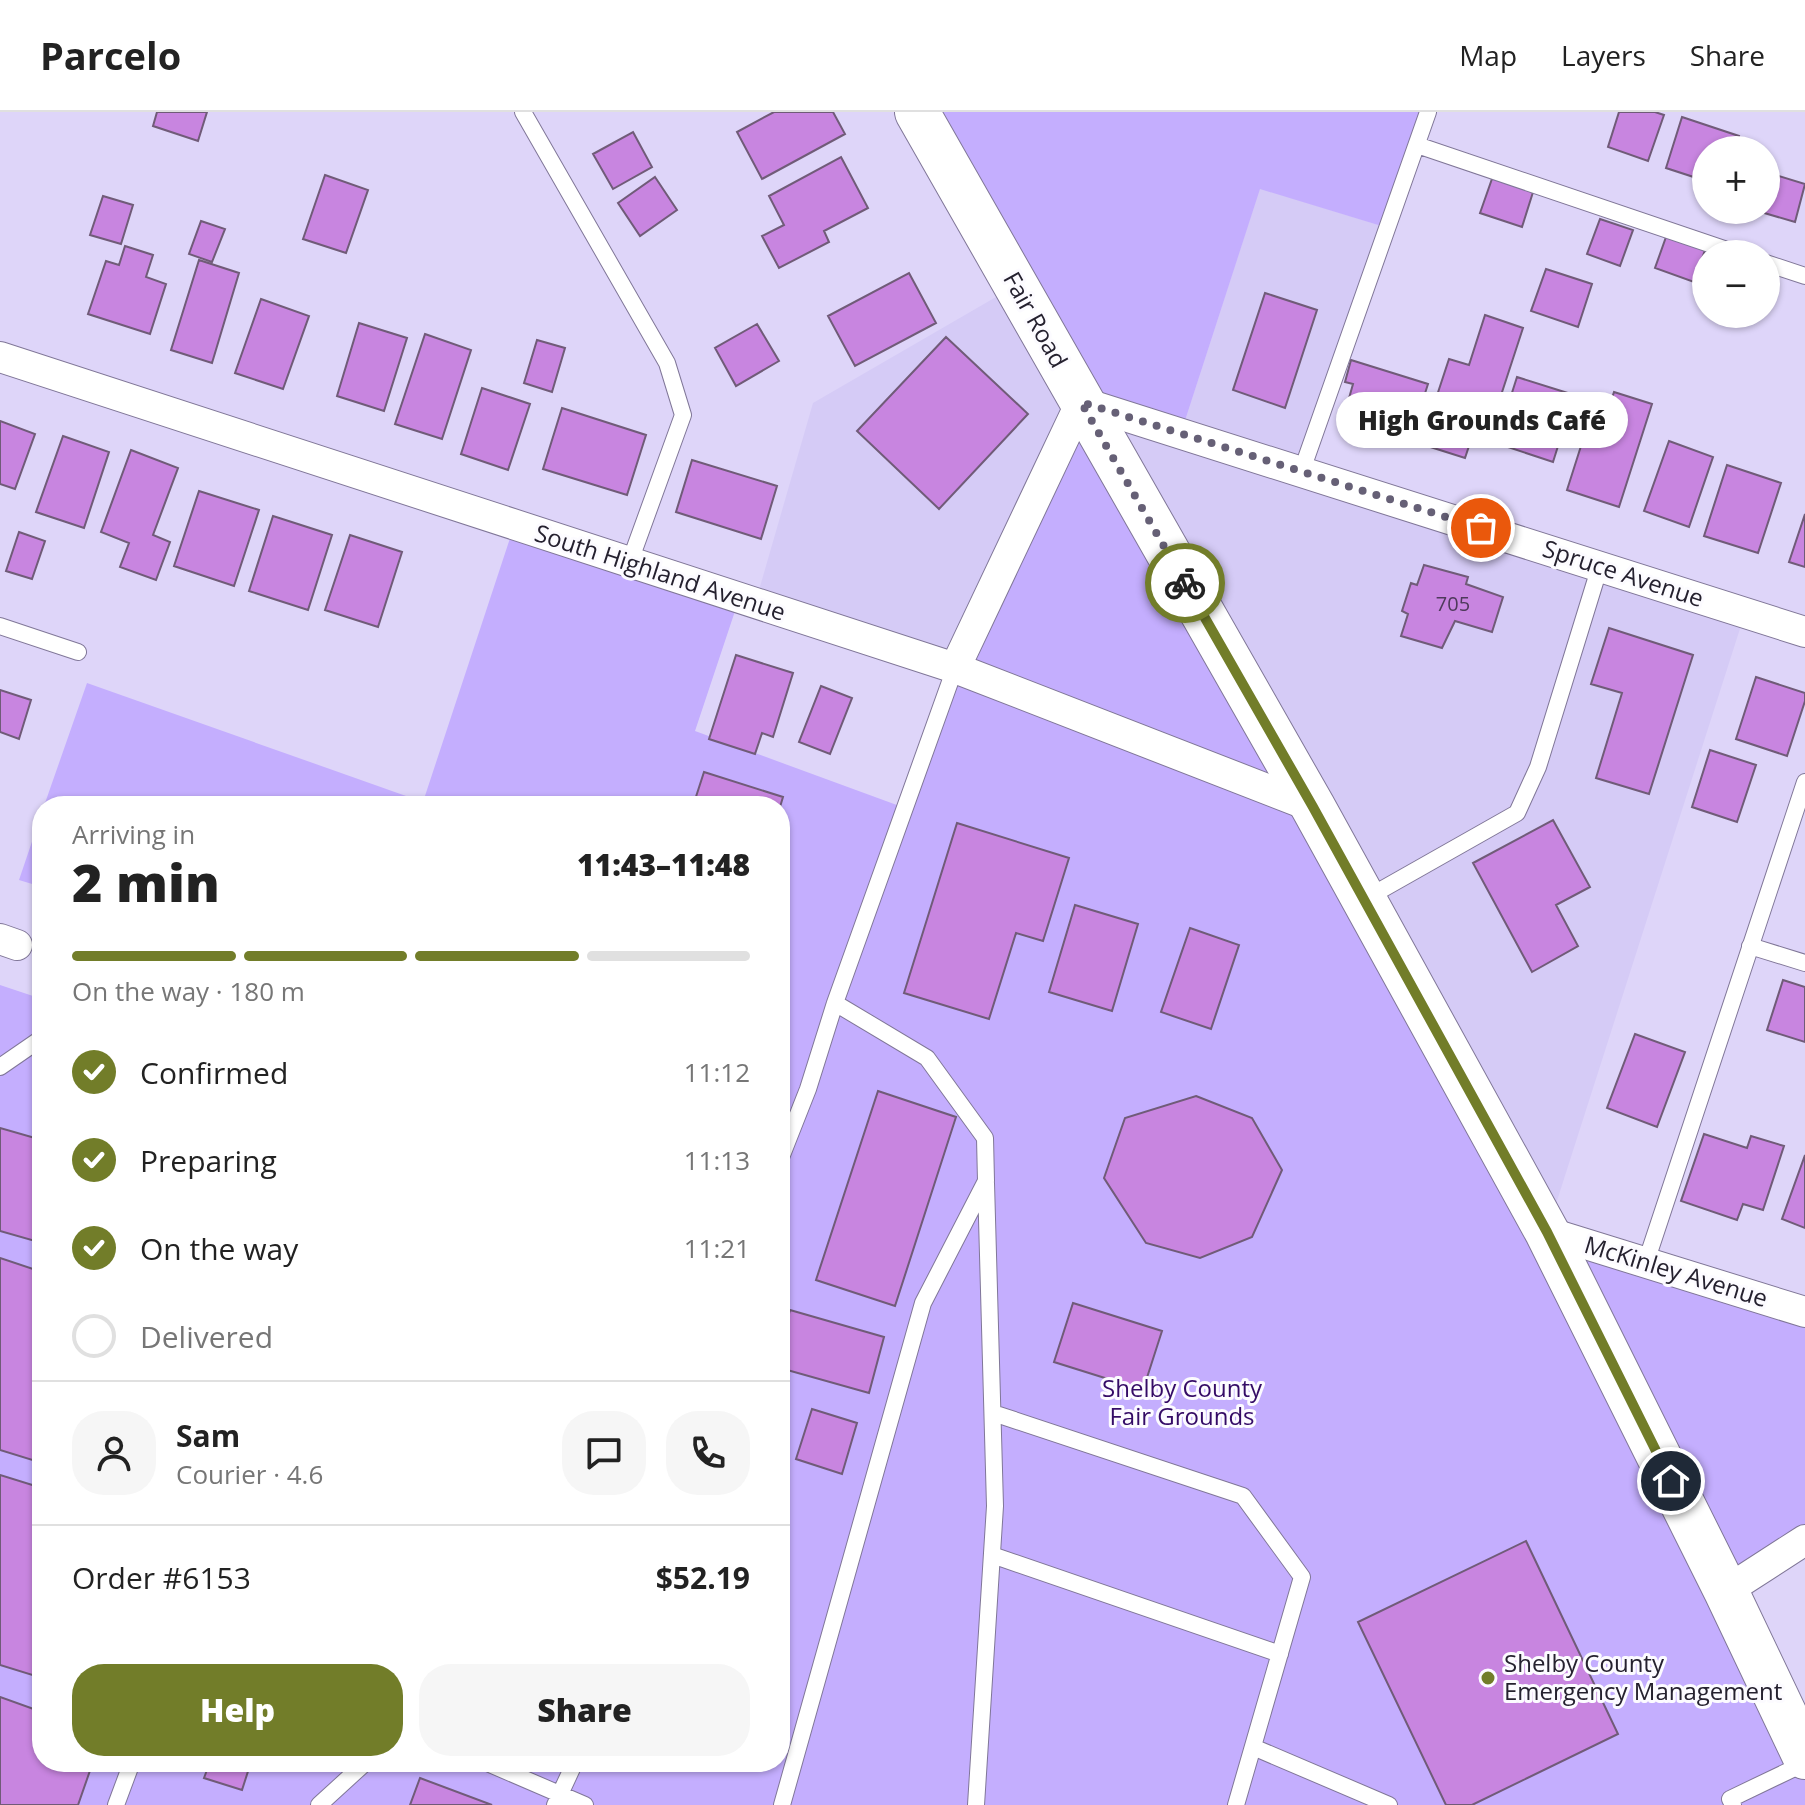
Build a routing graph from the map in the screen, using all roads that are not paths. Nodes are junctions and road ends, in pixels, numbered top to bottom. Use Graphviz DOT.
graph roads {
  1 [pos="523,112"];
  2 [pos="917,112"];
  3 [pos="1428,112"];
  4 [pos="1417,145"];
  5 [pos="1698,240"];
  6 [pos="1780,268"];
  7 [pos="1805,276"];
  8 [pos="0,357"];
  9 [pos="1081,402"];
  10 [pos="1302,470"];
  11 [pos="629,564"];
  12 [pos="1600,566"];
  13 [pos="0,626"];
  14 [pos="1805,632"];
  15 [pos="78,652"];
  16 [pos="955,668"];
  17 [pos="1805,782"];
  18 [pos="1313,807"];
  19 [pos="1364,900"];
  20 [pos="1750,946"];
  21 [pos="1805,963"];
  22 [pos="835,1003"];
  23 [pos="32,1045"];
  24 [pos="0,1067"];
  25 [pos="790,1135"];
  26 [pos="986,1181"];
  27 [pos="1547,1232"];
  28 [pos="1646,1262"];
  29 [pos="1805,1312"];
  30 [pos="993,1413"];
  31 [pos="1802,1549"];
  32 [pos="992,1555"];
  33 [pos="1726,1591"];
  34 [pos="1280,1654"];
  35 [pos="1253,1747"];
  36 [pos="1805,1760"];
  37 [pos="128,1772"];
  38 [pos="355,1772"];
  39 [pos="504,1772"];
  40 [pos="571,1772"];
  41 [pos="558,1800"];
  42 [pos="116,1805"];
  43 [pos="319,1805"];
  44 [pos="585,1805"];
  45 [pos="782,1805"];
  46 [pos="976,1805"];
  47 [pos="1236,1805"];
  48 [pos="1389,1805"];
  49 [pos="1733,1805"];
  1 -- 11 [label="lane"];
  2 -- 9 [label="main road, Fair Road"];
  3 -- 4 [label="lane"];
  4 -- 5 [label="lane"];
  4 -- 10 [label="lane"];
  6 -- 7 [label="lane"];
  8 -- 11 [label="street, South Highland Avenue"];
  9 -- 10 [label="street, Spruce Avenue"];
  9 -- 16 [label="street"];
  9 -- 18 [label="main road, Fair Road"];
  10 -- 12 [label="street, Spruce Avenue"];
  11 -- 16 [label="street, South Highland Avenue"];
  12 -- 14 [label="street, Spruce Avenue"];
  12 -- 19 [label="lane"];
  13 -- 15 [label="lane"];
  16 -- 18 [label="street, South Highland Avenue"];
  16 -- 22 [label="lane"];
  17 -- 20 [label="lane"];
  18 -- 19 [label="main road, Fair Road"];
  19 -- 27 [label="main road, Fair Road"];
  20 -- 21 [label="lane"];
  20 -- 28 [label="lane"];
  22 -- 25 [label="lane"];
  22 -- 26 [label="lane"];
  23 -- 24 [label="lane"];
  26 -- 30 [label="lane"];
  26 -- 45 [label="lane"];
  27 -- 28 [label="street, McKinley Avenue"];
  27 -- 33 [label="main road, Fair Road"];
  28 -- 29 [label="street, McKinley Avenue"];
  30 -- 32 [label="lane"];
  30 -- 34 [label="lane"];
  31 -- 33 [label="street"];
  32 -- 34 [label="lane"];
  32 -- 46 [label="lane"];
  33 -- 36 [label="main road, Fair Road"];
  34 -- 35 [label="lane"];
  35 -- 47 [label="lane"];
  35 -- 48 [label="lane"];
  36 -- 49 [label="lane"];
  37 -- 42 [label="lane"];
  38 -- 43 [label="lane"];
  39 -- 41 [label="lane"];
  40 -- 41 [label="lane"];
  41 -- 44 [label="lane"];
}
